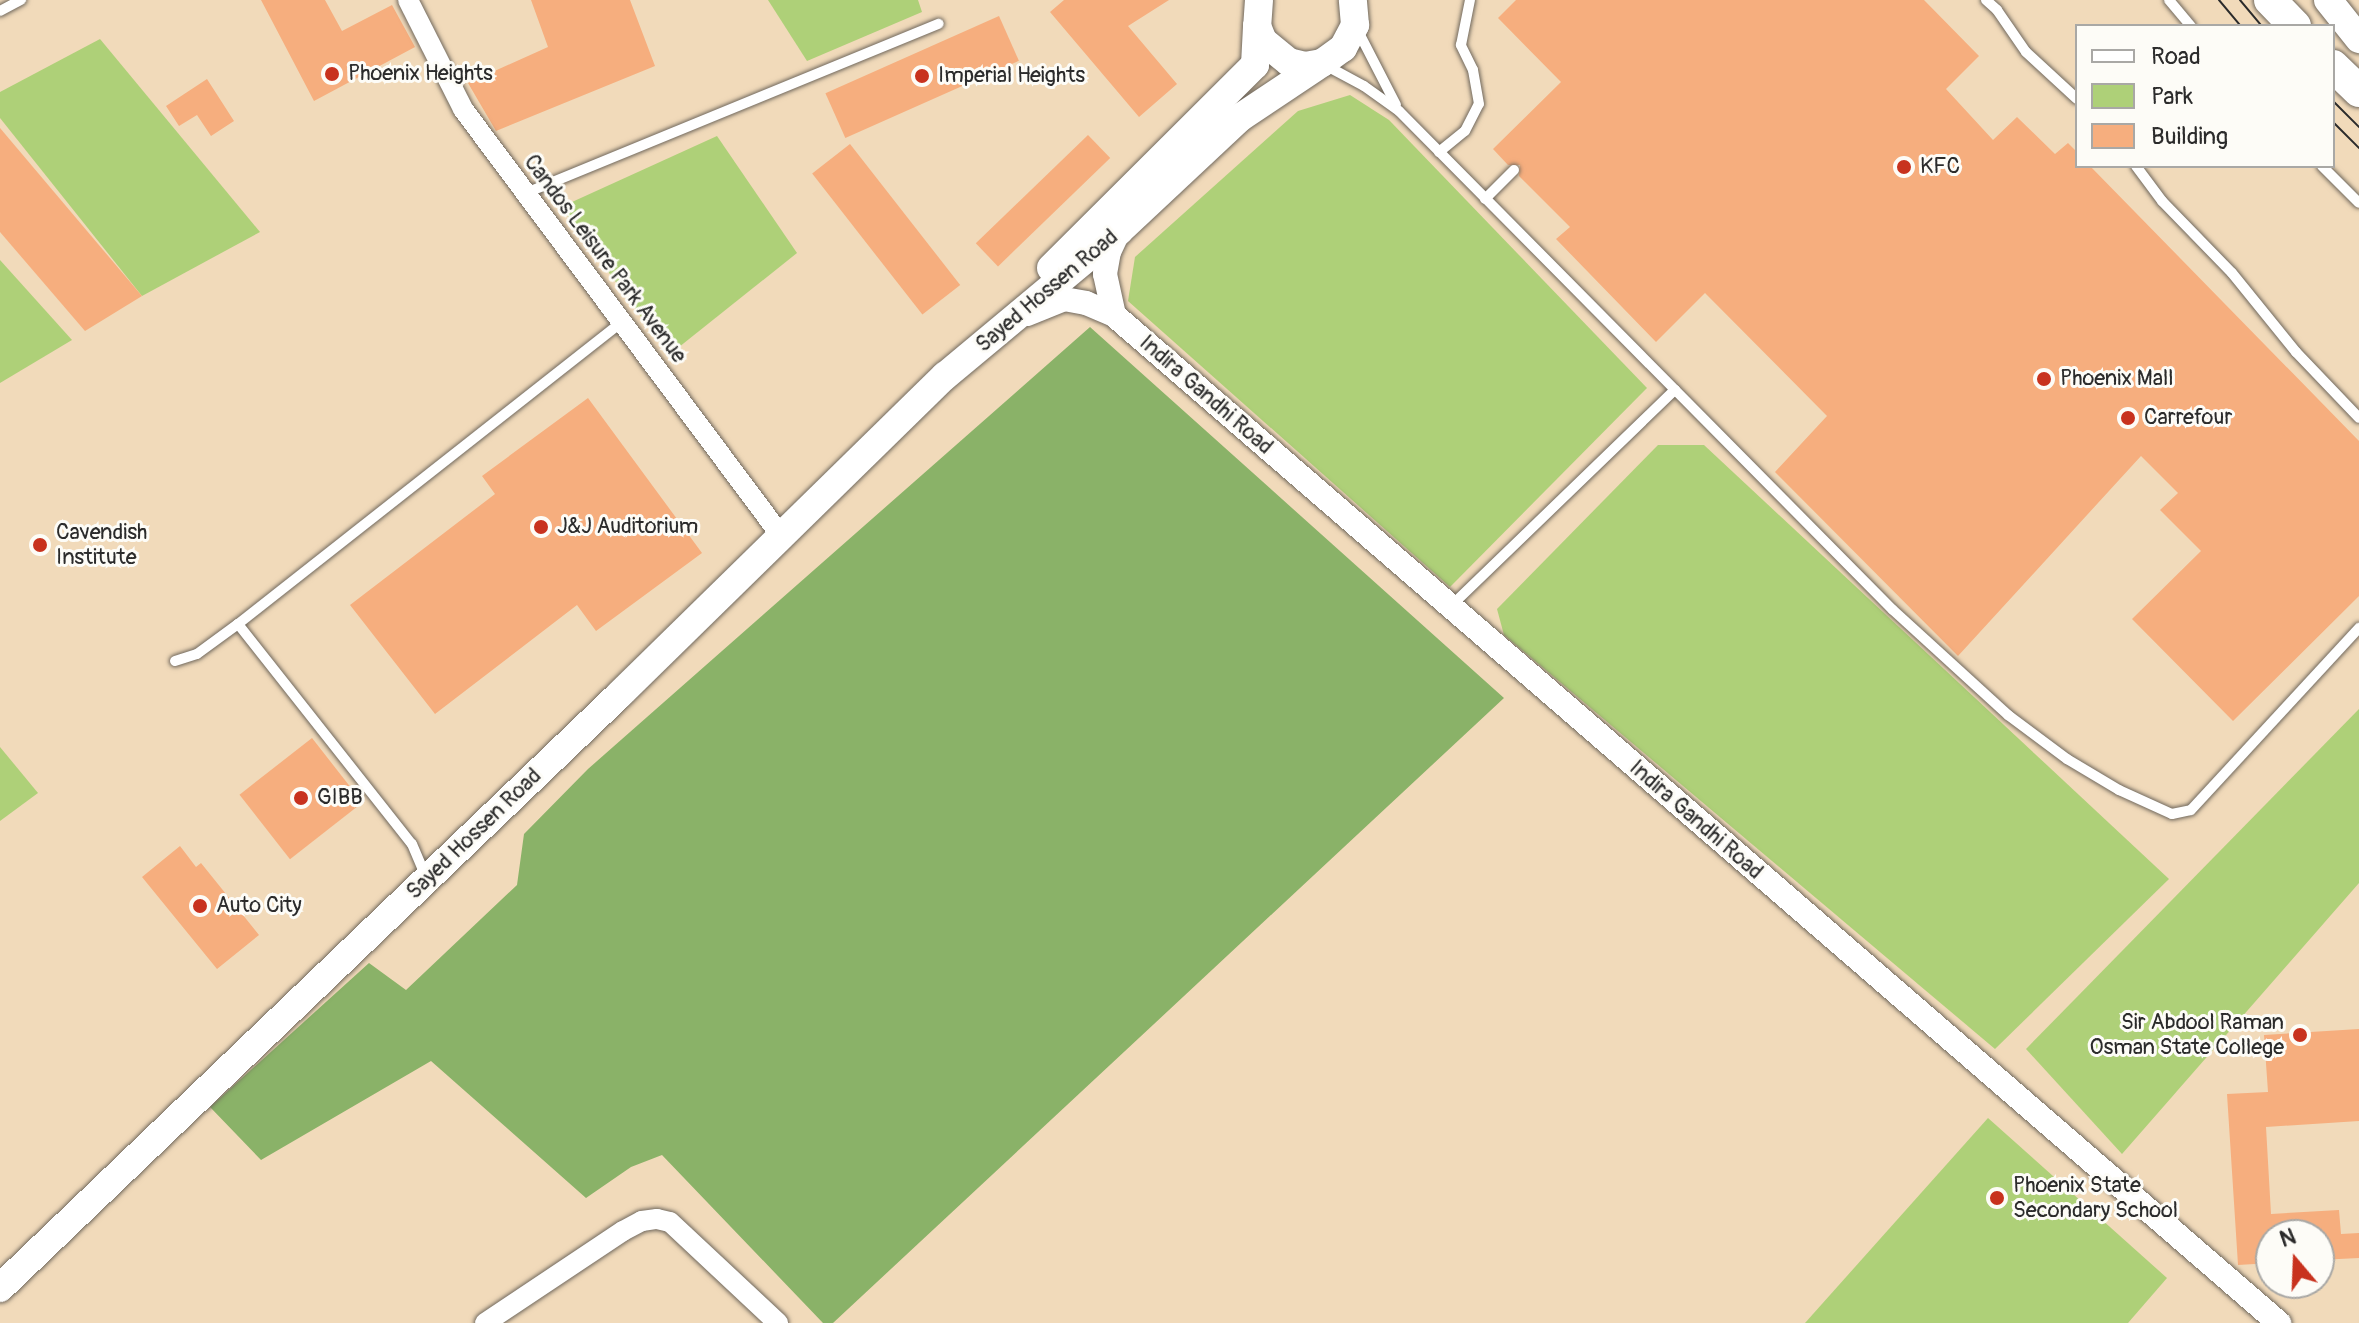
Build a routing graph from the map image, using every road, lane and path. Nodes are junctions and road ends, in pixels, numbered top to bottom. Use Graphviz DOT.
graph roads {
  1 [pos="21,0"];
  2 [pos="408,0"];
  3 [pos="1470,0"];
  4 [pos="1986,0"];
  5 [pos="2169,0"];
  6 [pos="2270,0"];
  7 [pos="2328,0"];
  8 [pos="1355,8"];
  9 [pos="0,11"];
  10 [pos="1258,13"];
  11 [pos="939,24"];
  12 [pos="2189,24"];
  13 [pos="2293,24"];
  14 [pos="2359,39"];
  15 [pos="1322,63"];
  16 [pos="2335,68"];
  17 [pos="2359,91"];
  18 [pos="2075,97"];
  19 [pos="1399,111"];
  20 [pos="1439,152"];
  21 [pos="2137,168"];
  22 [pos="2324,168"];
  23 [pos="1514,170"];
  24 [pos="526,193"];
  25 [pos="1485,199"];
  26 [pos="2359,203"];
  27 [pos="1119,231"];
  28 [pos="1114,315"];
  29 [pos="622,322"];
  30 [pos="1007,324"];
  31 [pos="968,355"];
  32 [pos="1675,390"];
  33 [pos="2359,418"];
  34 [pos="782,537"];
  35 [pos="1450,607"];
  36 [pos="238,624"];
  37 [pos="2359,628"];
  38 [pos="175,661"];
  39 [pos="427,879"];
  40 [pos="0,1288"];
  41 [pos="485,1323"];
  42 [pos="778,1323"];
  43 [pos="2279,1323"];
  1 -- 9 [label="lane"];
  2 -- 24 [label="street, Candos Leisure Park Avenue"];
  3 -- 20 [label="lane"];
  4 -- 18 [label="lane"];
  5 -- 12 [label="lane"];
  6 -- 13 [label="highway"];
  7 -- 14 [label="main road"];
  8 -- 15 [label="main road, Sayed Hossen Road"];
  8 -- 19 [label="lane"];
  10 -- 15 [label="main road"];
  10 -- 31 [label="main road, Sayed Hossen Road"];
  11 -- 24 [label="lane"];
  15 -- 19 [label="lane"];
  15 -- 27 [label="main road, Sayed Hossen Road"];
  16 -- 17 [label="highway"];
  19 -- 20 [label="lane"];
  20 -- 25 [label="lane"];
  21 -- 33 [label="lane"];
  22 -- 26 [label="lane"];
  23 -- 25 [label="lane"];
  24 -- 29 [label="street, Candos Leisure Park Avenue"];
  25 -- 32 [label="lane"];
  27 -- 28 [label="street"];
  27 -- 30 [label="main road, Sayed Hossen Road"];
  28 -- 30 [label="street, Indira Gandhi Road"];
  28 -- 35 [label="street, Indira Gandhi Road"];
  29 -- 34 [label="street, Candos Leisure Park Avenue"];
  29 -- 36 [label="lane"];
  30 -- 31 [label="main road, Sayed Hossen Road"];
  31 -- 34 [label="main road, Sayed Hossen Road"];
  32 -- 35 [label="lane"];
  32 -- 37 [label="lane"];
  34 -- 39 [label="main road, Sayed Hossen Road"];
  35 -- 43 [label="street, Indira Gandhi Road"];
  36 -- 38 [label="lane"];
  36 -- 39 [label="lane"];
  39 -- 40 [label="main road, Sayed Hossen Road"];
  41 -- 42 [label="street"];
}
